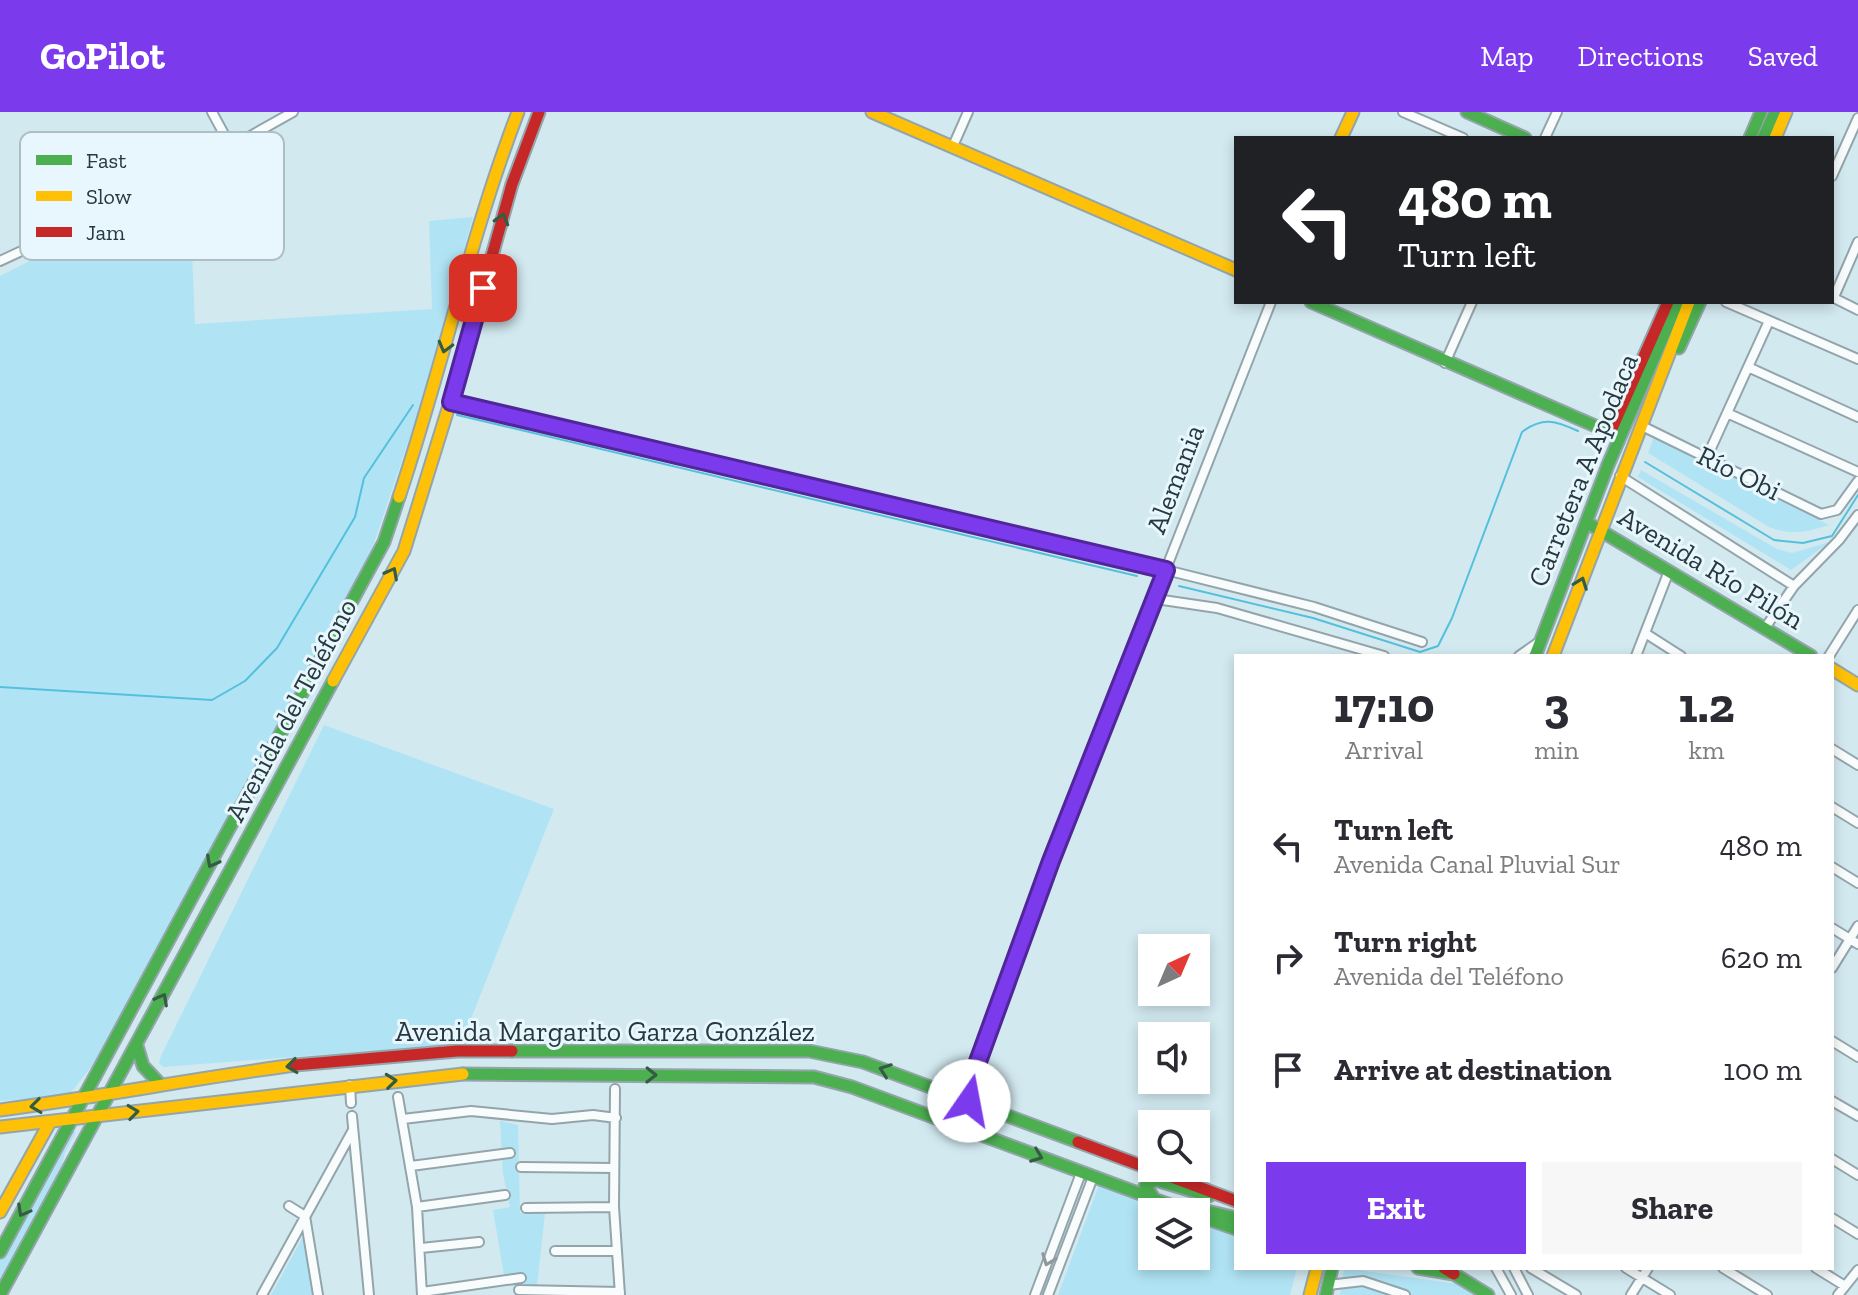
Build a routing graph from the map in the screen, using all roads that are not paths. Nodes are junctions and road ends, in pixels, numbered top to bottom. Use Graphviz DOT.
graph roads {
  1 [pos="212,112"];
  2 [pos="293,112"];
  3 [pos="518,112"];
  4 [pos="539,112"];
  5 [pos="872,112"];
  6 [pos="968,112"];
  7 [pos="1353,112"];
  8 [pos="1403,112"];
  9 [pos="1467,112"];
  10 [pos="1557,112"];
  11 [pos="1753,112"];
  12 [pos="1761,112"];
  13 [pos="1775,112"];
  14 [pos="1786,112"];
  15 [pos="1858,118"];
  16 [pos="223,132"];
  17 [pos="258,132"];
  18 [pos="1342,136"];
  19 [pos="1458,136"];
  20 [pos="1521,136"];
  21 [pos="1546,136"];
  22 [pos="1743,136"];
  23 [pos="1751,136"];
  24 [pos="1764,136"];
  25 [pos="1776,136"];
  26 [pos="953,146"];
  27 [pos="1834,172"];
  28 [pos="1858,242"];
  29 [pos="20,252"];
  30 [pos="0,261"];
  31 [pos="1234,269"];
  32 [pos="1834,295"];
  33 [pos="1834,298"];
  34 [pos="1270,304"];
  35 [pos="1315,304"];
  36 [pos="1471,304"];
  37 [pos="1667,304"];
  38 [pos="1677,304"];
  39 [pos="1688,304"];
  40 [pos="1699,304"];
  41 [pos="1731,304"];
  42 [pos="1858,310"];
  43 [pos="1769,321"];
  44 [pos="1858,359"];
  45 [pos="1445,363"];
  46 [pos="1748,367"];
  47 [pos="1657,386"];
  48 [pos="451,402"];
  49 [pos="428,410"];
  50 [pos="1727,413"];
  51 [pos="448,415"];
  52 [pos="1858,417"];
  53 [pos="1642,426"];
  54 [pos="1615,435"];
  55 [pos="1707,457"];
  56 [pos="1858,472"];
  57 [pos="1620,476"];
  58 [pos="1858,481"];
  59 [pos="1858,515"];
  60 [pos="1586,522"];
  61 [pos="1600,529"];
  62 [pos="1166,570"];
  63 [pos="1669,571"];
  64 [pos="1794,586"];
  65 [pos="1156,599"];
  66 [pos="1858,610"];
  67 [pos="1765,628"];
  68 [pos="1645,633"];
  69 [pos="1542,638"];
  70 [pos="1422,642"];
  71 [pos="1377,654"];
  72 [pos="1522,654"];
  73 [pos="1536,654"];
  74 [pos="1554,654"];
  75 [pos="1637,654"];
  76 [pos="1678,654"];
  77 [pos="1806,654"];
  78 [pos="1830,654"];
  79 [pos="1834,670"];
  80 [pos="1858,685"];
  81 [pos="1834,750"];
  82 [pos="1858,765"];
  83 [pos="1834,808"];
  84 [pos="1858,823"];
  85 [pos="1834,868"];
  86 [pos="1858,883"];
  87 [pos="1858,926"];
  88 [pos="1834,929"];
  89 [pos="1854,942"];
  90 [pos="1834,966"];
  91 [pos="1834,1042"];
  92 [pos="137,1046"];
  93 [pos="1858,1057"];
  94 [pos="159,1083"];
  95 [pos="350,1085"];
  96 [pos="615,1089"];
  97 [pos="112,1092"];
  98 [pos="398,1097"];
  99 [pos="83,1099"];
  100 [pos="964,1099"];
  101 [pos="1834,1102"];
  102 [pos="351,1103"];
  103 [pos="0,1110"];
  104 [pos="352,1116"];
  105 [pos="1858,1116"];
  106 [pos="99,1117"];
  107 [pos="616,1118"];
  108 [pos="403,1119"];
  109 [pos="72,1120"];
  110 [pos="50,1122"];
  111 [pos="949,1122"];
  112 [pos="0,1127"];
  113 [pos="962,1127"];
  114 [pos="353,1130"];
  115 [pos="510,1153"];
  116 [pos="1834,1160"];
  117 [pos="411,1166"];
  118 [pos="521,1167"];
  119 [pos="614,1168"];
  120 [pos="1087,1175"];
  121 [pos="1858,1175"];
  122 [pos="505,1195"];
  123 [pos="1217,1195"];
  124 [pos="1150,1198"];
  125 [pos="1154,1198"];
  126 [pos="1234,1200"];
  127 [pos="289,1206"];
  128 [pos="417,1207"];
  129 [pos="614,1207"];
  130 [pos="526,1208"];
  131 [pos="0,1212"];
  132 [pos="1210,1212"];
  133 [pos="305,1216"];
  134 [pos="1234,1218"];
  135 [pos="1210,1219"];
  136 [pos="1834,1219"];
  137 [pos="1234,1228"];
  138 [pos="1858,1234"];
  139 [pos="479,1242"];
  140 [pos="421,1248"];
  141 [pos="555,1251"];
  142 [pos="616,1251"];
  143 [pos="0,1252"];
  144 [pos="1316,1270"];
  145 [pos="1331,1270"];
  146 [pos="1497,1270"];
  147 [pos="1515,1270"];
  148 [pos="1534,1270"];
  149 [pos="1629,1270"];
  150 [pos="1647,1270"];
  151 [pos="1726,1270"];
  152 [pos="1819,1270"];
  153 [pos="1858,1270"];
  154 [pos="1449,1271"];
  155 [pos="521,1278"];
  156 [pos="1642,1278"];
  157 [pos="1845,1286"];
  158 [pos="519,1290"];
  159 [pos="1326,1290"];
  160 [pos="422,1294"];
  161 [pos="620,1294"];
  162 [pos="0,1295"];
  163 [pos="262,1295"];
  164 [pos="318,1295"];
  165 [pos="369,1295"];
  166 [pos="1035,1295"];
  167 [pos="1048,1295"];
  168 [pos="1310,1295"];
  169 [pos="1405,1295"];
  170 [pos="1488,1295"];
  171 [pos="1511,1295"];
  172 [pos="1528,1295"];
  173 [pos="1576,1295"];
  174 [pos="1631,1295"];
  175 [pos="1670,1295"];
  176 [pos="1767,1295"];
  177 [pos="1838,1295"];
  1 -- 16 [label="street"];
  2 -- 17 [label="street"];
  3 -- 49 [label="main road, Avenida del Teléfono, one-way"];
  48 -- 4 [label="main road, Avenida del Teléfono, one-way"];
  5 -- 26 [label="main road"];
  6 -- 26 [label="street"];
  7 -- 18 [label="main road"];
  8 -- 19 [label="street"];
  9 -- 20 [label="main road"];
  10 -- 21 [label="street"];
  11 -- 22 [label="main road"];
  12 -- 23 [label="main road"];
  13 -- 24 [label="main road"];
  14 -- 25 [label="main road"];
  15 -- 27 [label="street"];
  26 -- 31 [label="main road"];
  28 -- 32 [label="street"];
  29 -- 30 [label="street"];
  33 -- 42 [label="street"];
  34 -- 62 [label="street, Alemania"];
  35 -- 45 [label="main road"];
  36 -- 45 [label="street"];
  37 -- 54 [label="main road"];
  38 -- 54 [label="main road, Carretera A Apodaca"];
  39 -- 47 [label="main road, Carretera A Apodaca"];
  40 -- 47 [label="main road"];
  41 -- 43 [label="street"];
  43 -- 44 [label="street"];
  43 -- 46 [label="street"];
  45 -- 54 [label="main road"];
  46 -- 50 [label="street"];
  46 -- 52 [label="street"];
  47 -- 53 [label="main road, Carretera A Apodaca"];
  48 -- 51 [label="main road, Avenida del Teléfono"];
  48 -- 62 [label="street"];
  49 -- 51 [label="main road"];
  49 -- 99 [label="main road, Avenida del Teléfono, one-way"];
  50 -- 55 [label="street"];
  50 -- 56 [label="street"];
  92 -- 51 [label="main road, Avenida del Teléfono, one-way"];
  53 -- 55 [label="street, Río Obi"];
  53 -- 57 [label="main road, Carretera A Apodaca"];
  54 -- 60 [label="main road, Carretera A Apodaca"];
  55 -- 58 [label="street, Río Obi"];
  57 -- 61 [label="main road, Carretera A Apodaca"];
  57 -- 64 [label="street"];
  59 -- 64 [label="street"];
  60 -- 61 [label="main road, Avenida Río Pilón"];
  60 -- 69 [label="main road, Carretera A Apodaca"];
  61 -- 63 [label="main road, Avenida Río Pilón"];
  74 -- 61 [label="main road, Carretera A Apodaca, one-way"];
  62 -- 65 [label="street, Alemania"];
  62 -- 70 [label="street"];
  63 -- 67 [label="main road, Avenida Río Pilón"];
  63 -- 68 [label="street"];
  64 -- 67 [label="street"];
  65 -- 71 [label="street"];
  65 -- 100 [label="street, Alemania"];
  66 -- 78 [label="street"];
  67 -- 77 [label="main road, Avenida Río Pilón"];
  68 -- 75 [label="street"];
  68 -- 76 [label="street"];
  69 -- 72 [label="street"];
  69 -- 73 [label="main road, Carretera A Apodaca"];
  79 -- 80 [label="main road"];
  81 -- 82 [label="street"];
  83 -- 84 [label="street"];
  85 -- 86 [label="street"];
  87 -- 89 [label="street"];
  88 -- 89 [label="street"];
  89 -- 90 [label="street"];
  91 -- 93 [label="street"];
  92 -- 94 [label="main road"];
  92 -- 97 [label="main road, Avenida del Teléfono"];
  94 -- 97 [label="main road, Avenida Margarito Garza González"];
  100 -- 94 [label="main road, Avenida Margarito Garza González, one-way"];
  95 -- 102 [label="street"];
  106 -- 95 [label="main road, Avenida Margarito Garza González, one-way"];
  95 -- 111 [label="main road, Avenida Margarito Garza González, one-way"];
  96 -- 107 [label="street"];
  97 -- 99 [label="main road, Avenida Margarito Garza González"];
  97 -- 106 [label="main road, Avenida del Teléfono"];
  98 -- 108 [label="street"];
  99 -- 103 [label="main road, Avenida Margarito Garza González, one-way"];
  99 -- 109 [label="main road, Avenida del Teléfono"];
  100 -- 111 [label="street, Alemania"];
  100 -- 113 [label="street, Alemania"];
  100 -- 123 [label="main road, Avenida Margarito Garza González"];
  101 -- 105 [label="street"];
  104 -- 114 [label="street"];
  106 -- 109 [label="main road, Avenida Margarito Garza González"];
  106 -- 162 [label="main road, Avenida del Teléfono"];
  107 -- 108 [label="street"];
  107 -- 119 [label="street"];
  108 -- 117 [label="street"];
  109 -- 110 [label="main road, Avenida Margarito Garza González"];
  109 -- 143 [label="main road, Avenida del Teléfono, one-way"];
  110 -- 112 [label="main road, Avenida Margarito Garza González"];
  110 -- 131 [label="main road"];
  111 -- 113 [label="main road, Avenida Margarito Garza González"];
  113 -- 120 [label="main road, Avenida Margarito Garza González, one-way"];
  114 -- 133 [label="street"];
  114 -- 165 [label="street"];
  115 -- 117 [label="street"];
  116 -- 121 [label="street"];
  117 -- 128 [label="street"];
  118 -- 119 [label="street"];
  119 -- 129 [label="street"];
  120 -- 124 [label="main road, Avenida Margarito Garza González"];
  120 -- 166 [label="street, one-way"];
  120 -- 167 [label="street"];
  122 -- 128 [label="street"];
  123 -- 125 [label="main road"];
  123 -- 126 [label="main road, Avenida Margarito Garza González"];
  127 -- 133 [label="street"];
  128 -- 140 [label="street"];
  129 -- 130 [label="street"];
  129 -- 142 [label="street"];
  132 -- 134 [label="main road"];
  133 -- 163 [label="street"];
  133 -- 164 [label="street"];
  135 -- 137 [label="main road"];
  136 -- 138 [label="street"];
  139 -- 140 [label="street"];
  140 -- 160 [label="street"];
  141 -- 142 [label="street"];
  142 -- 161 [label="street"];
  144 -- 168 [label="main road"];
  145 -- 159 [label="main road"];
  146 -- 171 [label="street"];
  147 -- 172 [label="street"];
  148 -- 173 [label="street"];
  149 -- 156 [label="street"];
  150 -- 156 [label="street"];
  151 -- 176 [label="street"];
  152 -- 157 [label="street"];
  153 -- 157 [label="street"];
  154 -- 170 [label="main road"];
  155 -- 160 [label="street"];
  156 -- 174 [label="street"];
  156 -- 175 [label="street"];
  157 -- 177 [label="street"];
  158 -- 161 [label="street"];
  159 -- 169 [label="street"];
}
